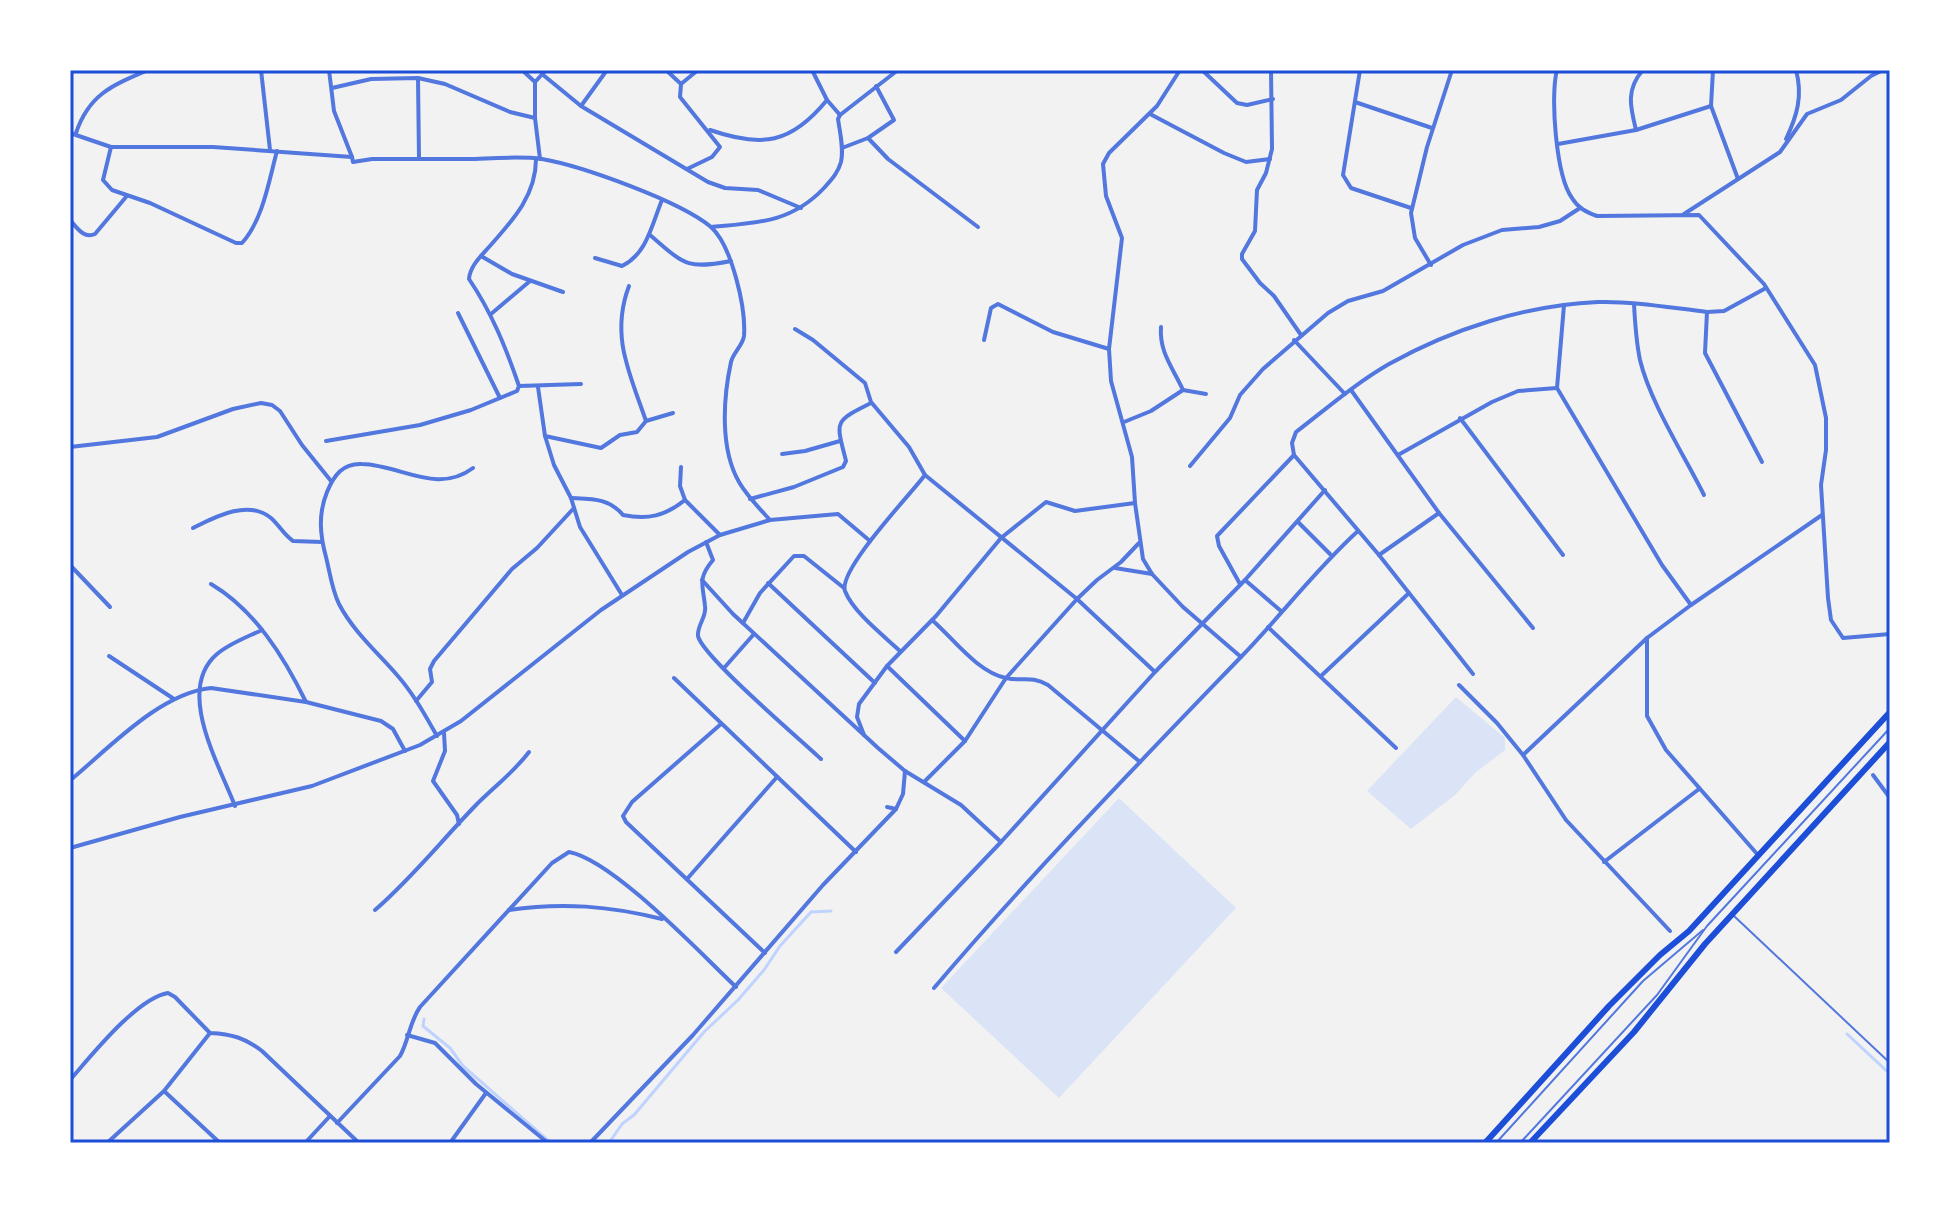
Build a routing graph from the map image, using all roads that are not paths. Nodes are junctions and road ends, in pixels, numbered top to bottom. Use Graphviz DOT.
graph roads {
  1 [pos="148,70"];
  2 [pos="261,70"];
  3 [pos="329,70"];
  4 [pos="406,70"];
  5 [pos="421,70"];
  6 [pos="522,70"];
  7 [pos="607,70"];
  8 [pos="666,70"];
  9 [pos="698,70"];
  10 [pos="812,70"];
  11 [pos="1180,70"];
  12 [pos="1202,70"];
  13 [pos="1271,70"];
  14 [pos="1360,70"];
  15 [pos="1452,70"];
  16 [pos="1557,70"];
  17 [pos="1643,70"];
  18 [pos="1713,70"];
  19 [pos="1796,70"];
  20 [pos="1883,70"];
  21 [pos="896,71"];
  22 [pos="544,72"];
  23 [pos="407,78"];
  24 [pos="419,78"];
  25 [pos="535,82"];
  26 [pos="681,84"];
  27 [pos="876,86"];
  28 [pos="332,88"];
  29 [pos="1273,99"];
  30 [pos="827,100"];
  31 [pos="1355,102"];
  32 [pos="581,106"];
  33 [pos="1711,106"];
  34 [pos="1150,114"];
  35 [pos="840,115"];
  36 [pos="535,118"];
  37 [pos="1433,128"];
  38 [pos="708,130"];
  39 [pos="1636,130"];
  40 [pos="73,133"];
  41 [pos="868,138"];
  42 [pos="1558,144"];
  43 [pos="111,147"];
  44 [pos="842,148"];
  45 [pos="270,150"];
  46 [pos="277,151"];
  47 [pos="1780,152"];
  48 [pos="352,157"];
  49 [pos="538,159"];
  50 [pos="1270,159"];
  51 [pos="419,160"];
  52 [pos="687,169"];
  53 [pos="1738,179"];
  54 [pos="126,197"];
  55 [pos="662,200"];
  56 [pos="801,208"];
  57 [pos="1411,208"];
  58 [pos="1580,208"];
  59 [pos="1683,214"];
  60 [pos="70,220"];
  61 [pos="711,227"];
  62 [pos="978,227"];
  63 [pos="650,235"];
  64 [pos="481,256"];
  65 [pos="595,258"];
  66 [pos="731,261"];
  67 [pos="1431,265"];
  68 [pos="530,281"];
  69 [pos="629,286"];
  70 [pos="1766,288"];
  71 [pos="563,292"];
  72 [pos="1634,304"];
  73 [pos="1564,305"];
  74 [pos="1707,312"];
  75 [pos="458,313"];
  76 [pos="491,314"];
  77 [pos="1161,327"];
  78 [pos="795,329"];
  79 [pos="1301,335"];
  80 [pos="984,340"];
  81 [pos="1294,340"];
  82 [pos="1109,349"];
  83 [pos="581,384"];
  84 [pos="519,386"];
  85 [pos="538,387"];
  86 [pos="1557,388"];
  87 [pos="1183,390"];
  88 [pos="1351,390"];
  89 [pos="1206,394"];
  90 [pos="1345,394"];
  91 [pos="500,398"];
  92 [pos="871,402"];
  93 [pos="673,413"];
  94 [pos="1460,418"];
  95 [pos="646,421"];
  96 [pos="1124,422"];
  97 [pos="545,436"];
  98 [pos="326,441"];
  99 [pos="840,441"];
  100 [pos="70,447"];
  101 [pos="782,454"];
  102 [pos="1294,455"];
  103 [pos="1398,455"];
  104 [pos="1762,462"];
  105 [pos="1190,466"];
  106 [pos="681,467"];
  107 [pos="473,468"];
  108 [pos="925,475"];
  109 [pos="332,481"];
  110 [pos="1325,490"];
  111 [pos="1704,495"];
  112 [pos="571,498"];
  113 [pos="750,499"];
  114 [pos="685,500"];
  115 [pos="1135,503"];
  116 [pos="574,508"];
  117 [pos="1439,513"];
  118 [pos="1822,515"];
  119 [pos="770,520"];
  120 [pos="1298,522"];
  121 [pos="193,528"];
  122 [pos="1358,531"];
  123 [pos="720,535"];
  124 [pos="1001,538"];
  125 [pos="870,541"];
  126 [pos="322,542"];
  127 [pos="706,542"];
  128 [pos="1140,542"];
  129 [pos="1331,555"];
  130 [pos="1379,555"];
  131 [pos="1563,555"];
  132 [pos="70,565"];
  133 [pos="1113,568"];
  134 [pos="1152,574"];
  135 [pos="702,580"];
  136 [pos="1245,580"];
  137 [pos="768,583"];
  138 [pos="211,584"];
  139 [pos="1240,585"];
  140 [pos="844,588"];
  141 [pos="1409,593"];
  142 [pos="622,595"];
  143 [pos="1077,599"];
  144 [pos="1691,605"];
  145 [pos="110,607"];
  146 [pos="1281,611"];
  147 [pos="932,620"];
  148 [pos="743,623"];
  149 [pos="1202,623"];
  150 [pos="1268,627"];
  151 [pos="1533,628"];
  152 [pos="262,630"];
  153 [pos="754,634"];
  154 [pos="1890,634"];
  155 [pos="1647,638"];
  156 [pos="900,651"];
  157 [pos="109,656"];
  158 [pos="1241,657"];
  159 [pos="887,666"];
  160 [pos="724,668"];
  161 [pos="1155,672"];
  162 [pos="1473,674"];
  163 [pos="1321,676"];
  164 [pos="674,678"];
  165 [pos="1006,678"];
  166 [pos="875,683"];
  167 [pos="1459,685"];
  168 [pos="199,689"];
  169 [pos="174,699"];
  170 [pos="416,701"];
  171 [pos="306,702"];
  172 [pos="1890,712"];
  173 [pos="721,724"];
  174 [pos="1102,728"];
  175 [pos="1890,728"];
  176 [pos="444,733"];
  177 [pos="864,735"];
  178 [pos="437,736"];
  179 [pos="965,741"];
  180 [pos="1890,742"];
  181 [pos="1396,748"];
  182 [pos="405,751"];
  183 [pos="529,752"];
  184 [pos="1523,755"];
  185 [pos="821,759"];
  186 [pos="1140,762"];
  187 [pos="905,771"];
  188 [pos="1873,775"];
  189 [pos="777,777"];
  190 [pos="73,778"];
  191 [pos="925,781"];
  192 [pos="1699,789"];
  193 [pos="1890,798"];
  194 [pos="235,806"];
  195 [pos="887,807"];
  196 [pos="896,809"];
  197 [pos="459,824"];
  198 [pos="1001,842"];
  199 [pos="70,848"];
  200 [pos="856,852"];
  201 [pos="1758,855"];
  202 [pos="1604,862"];
  203 [pos="687,879"];
  204 [pos="375,910"];
  205 [pos="508,910"];
  206 [pos="1732,914"];
  207 [pos="665,920"];
  208 [pos="1707,926"];
  209 [pos="1670,931"];
  210 [pos="896,952"];
  211 [pos="765,953"];
  212 [pos="736,987"];
  213 [pos="934,988"];
  214 [pos="210,1033"];
  215 [pos="407,1035"];
  216 [pos="1890,1063"];
  217 [pos="70,1080"];
  218 [pos="164,1091"];
  219 [pos="487,1093"];
  220 [pos="330,1116"];
  221 [pos="337,1123"];
  222 [pos="107,1143"];
  223 [pos="220,1143"];
  224 [pos="305,1143"];
  225 [pos="359,1143"];
  226 [pos="450,1143"];
  227 [pos="548,1143"];
  228 [pos="590,1143"];
  229 [pos="1485,1143"];
  230 [pos="1496,1143"];
  231 [pos="1520,1143"];
  232 [pos="1530,1143"];
  1 -- 40 [label="street"];
  2 -- 45 [label="street"];
  3 -- 28 [label="street"];
  4 -- 23 [label="street"];
  5 -- 24 [label="street"];
  6 -- 25 [label="street"];
  7 -- 32 [label="street"];
  8 -- 26 [label="street"];
  9 -- 26 [label="street"];
  10 -- 30 [label="street"];
  11 -- 34 [label="street"];
  12 -- 29 [label="street"];
  13 -- 29 [label="street"];
  14 -- 31 [label="street"];
  15 -- 37 [label="street"];
  16 -- 42 [label="street"];
  17 -- 39 [label="street"];
  18 -- 33 [label="street"];
  19 -- 47 [label="street"];
  20 -- 47 [label="street"];
  21 -- 27 [label="street"];
  22 -- 25 [label="street"];
  22 -- 32 [label="street"];
  23 -- 24 [label="street"];
  23 -- 28 [label="street"];
  24 -- 36 [label="street"];
  24 -- 51 [label="street"];
  25 -- 36 [label="street"];
  26 -- 38 [label="street"];
  27 -- 35 [label="street"];
  27 -- 41 [label="street"];
  28 -- 48 [label="street"];
  29 -- 50 [label="street"];
  30 -- 35 [label="street"];
  30 -- 38 [label="street"];
  31 -- 37 [label="street"];
  31 -- 57 [label="street"];
  32 -- 52 [label="street"];
  33 -- 39 [label="street"];
  33 -- 53 [label="street"];
  34 -- 50 [label="street"];
  34 -- 82 [label="street"];
  35 -- 44 [label="street"];
  36 -- 49 [label="street"];
  37 -- 57 [label="street"];
  38 -- 52 [label="street"];
  39 -- 42 [label="street"];
  40 -- 43 [label="street"];
  41 -- 44 [label="street"];
  41 -- 62 [label="street"];
  42 -- 58 [label="street"];
  43 -- 45 [label="street"];
  43 -- 54 [label="street"];
  44 -- 56 [label="street"];
  45 -- 46 [label="street"];
  46 -- 48 [label="street"];
  46 -- 54 [label="street"];
  47 -- 53 [label="street"];
  48 -- 51 [label="street"];
  49 -- 51 [label="street"];
  49 -- 55 [label="street"];
  49 -- 64 [label="street"];
  50 -- 79 [label="street"];
  52 -- 56 [label="street"];
  53 -- 59 [label="street"];
  54 -- 60 [label="street"];
  55 -- 61 [label="street"];
  55 -- 63 [label="street"];
  56 -- 61 [label="street"];
  57 -- 67 [label="street"];
  58 -- 59 [label="street"];
  58 -- 67 [label="street"];
  59 -- 70 [label="street"];
  61 -- 66 [label="street"];
  63 -- 65 [label="street"];
  63 -- 66 [label="street"];
  64 -- 68 [label="street"];
  64 -- 76 [label="street"];
  66 -- 113 [label="street"];
  67 -- 79 [label="street"];
  68 -- 71 [label="street"];
  68 -- 76 [label="street"];
  69 -- 95 [label="street"];
  70 -- 74 [label="street"];
  70 -- 118 [label="street"];
  72 -- 73 [label="street"];
  72 -- 74 [label="street"];
  72 -- 111 [label="street"];
  73 -- 86 [label="street"];
  73 -- 88 [label="street"];
  74 -- 104 [label="street"];
  75 -- 91 [label="street"];
  76 -- 84 [label="street"];
  77 -- 87 [label="street"];
  78 -- 92 [label="street"];
  79 -- 81 [label="street"];
  80 -- 82 [label="street"];
  81 -- 90 [label="street"];
  81 -- 105 [label="street"];
  82 -- 96 [label="street"];
  83 -- 85 [label="street"];
  84 -- 85 [label="street"];
  84 -- 91 [label="street"];
  85 -- 97 [label="street"];
  86 -- 94 [label="street"];
  86 -- 144 [label="street"];
  87 -- 89 [label="street"];
  87 -- 96 [label="street"];
  88 -- 90 [label="street"];
  88 -- 103 [label="street"];
  90 -- 102 [label="street"];
  91 -- 98 [label="street"];
  92 -- 99 [label="street"];
  92 -- 108 [label="street"];
  93 -- 95 [label="street"];
  94 -- 103 [label="street"];
  94 -- 131 [label="street"];
  95 -- 97 [label="street"];
  96 -- 115 [label="street"];
  97 -- 112 [label="street"];
  99 -- 101 [label="street"];
  99 -- 113 [label="street"];
  100 -- 109 [label="street"];
  102 -- 110 [label="street"];
  102 -- 139 [label="street"];
  103 -- 117 [label="street"];
  106 -- 114 [label="street"];
  107 -- 109 [label="street"];
  108 -- 124 [label="street"];
  108 -- 125 [label="street"];
  109 -- 126 [label="street"];
  110 -- 120 [label="street"];
  110 -- 122 [label="street"];
  112 -- 114 [label="street"];
  112 -- 116 [label="street"];
  113 -- 119 [label="street"];
  114 -- 123 [label="street"];
  115 -- 124 [label="street"];
  115 -- 128 [label="street"];
  116 -- 142 [label="street"];
  116 -- 170 [label="street"];
  117 -- 130 [label="street"];
  117 -- 151 [label="street"];
  118 -- 144 [label="street"];
  118 -- 154 [label="street"];
  119 -- 123 [label="street"];
  119 -- 125 [label="street"];
  120 -- 129 [label="street"];
  120 -- 136 [label="street"];
  121 -- 126 [label="street"];
  122 -- 129 [label="street"];
  122 -- 130 [label="street"];
  123 -- 127 [label="street"];
  124 -- 143 [label="street"];
  124 -- 147 [label="street"];
  125 -- 140 [label="street"];
  126 -- 170 [label="street"];
  127 -- 135 [label="street"];
  127 -- 142 [label="street"];
  128 -- 133 [label="street"];
  128 -- 134 [label="street"];
  129 -- 146 [label="street"];
  130 -- 141 [label="street"];
  132 -- 145 [label="street"];
  133 -- 134 [label="street"];
  133 -- 143 [label="street"];
  134 -- 149 [label="street"];
  135 -- 148 [label="street"];
  135 -- 160 [label="street"];
  136 -- 139 [label="street"];
  136 -- 146 [label="street"];
  137 -- 140 [label="street"];
  137 -- 148 [label="street"];
  137 -- 166 [label="street"];
  138 -- 152 [label="street"];
  139 -- 149 [label="street"];
  140 -- 156 [label="street"];
  141 -- 162 [label="street"];
  141 -- 163 [label="street"];
  142 -- 176 [label="street"];
  143 -- 161 [label="street"];
  143 -- 165 [label="street"];
  144 -- 155 [label="street"];
  146 -- 150 [label="street"];
  147 -- 156 [label="street"];
  147 -- 165 [label="street"];
  148 -- 153 [label="street"];
  149 -- 158 [label="street"];
  149 -- 161 [label="street"];
  150 -- 158 [label="street"];
  150 -- 163 [label="street"];
  152 -- 168 [label="street"];
  152 -- 171 [label="street"];
  153 -- 160 [label="street"];
  153 -- 177 [label="street"];
  155 -- 184 [label="street"];
  155 -- 192 [label="street"];
  156 -- 159 [label="street"];
  157 -- 169 [label="street"];
  158 -- 186 [label="street"];
  159 -- 166 [label="street"];
  159 -- 179 [label="street"];
  160 -- 185 [label="street"];
  161 -- 174 [label="street"];
  163 -- 181 [label="street"];
  164 -- 173 [label="street"];
  165 -- 174 [label="street"];
  165 -- 179 [label="street"];
  166 -- 177 [label="street"];
  167 -- 184 [label="street"];
  168 -- 169 [label="street"];
  168 -- 171 [label="street"];
  168 -- 194 [label="street"];
  169 -- 190 [label="street"];
  170 -- 178 [label="street"];
  171 -- 182 [label="street"];
  172 -- 201 [label="highway"];
  173 -- 189 [label="street"];
  173 -- 203 [label="street"];
  174 -- 186 [label="street"];
  174 -- 198 [label="street"];
  175 -- 208 [label="lane"];
  176 -- 178 [label="street"];
  176 -- 197 [label="street"];
  177 -- 187 [label="street"];
  178 -- 182 [label="street"];
  179 -- 191 [label="street"];
  180 -- 206 [label="highway"];
  182 -- 194 [label="street"];
  183 -- 197 [label="street"];
  184 -- 202 [label="street"];
  186 -- 213 [label="street"];
  187 -- 191 [label="street"];
  187 -- 196 [label="street"];
  188 -- 193 [label="street"];
  189 -- 200 [label="street"];
  189 -- 203 [label="street"];
  191 -- 198 [label="street"];
  192 -- 201 [label="street"];
  192 -- 202 [label="street"];
  194 -- 199 [label="street"];
  195 -- 196 [label="street"];
  196 -- 200 [label="street"];
  197 -- 204 [label="street"];
  198 -- 210 [label="street"];
  200 -- 211 [label="street"];
  201 -- 229 [label="highway"];
  202 -- 209 [label="street"];
  203 -- 211 [label="street"];
  205 -- 207 [label="street"];
  205 -- 207 [label="street"];
  205 -- 215 [label="street"];
  206 -- 216 [label="lane"];
  206 -- 232 [label="highway"];
  207 -- 212 [label="street"];
  208 -- 230 [label="lane"];
  208 -- 231 [label="lane"];
  211 -- 212 [label="street"];
  212 -- 228 [label="street"];
  214 -- 217 [label="street"];
  214 -- 218 [label="street"];
  214 -- 220 [label="street"];
  215 -- 219 [label="street"];
  215 -- 221 [label="street"];
  218 -- 222 [label="street"];
  218 -- 223 [label="street"];
  219 -- 226 [label="street"];
  219 -- 227 [label="street"];
  220 -- 221 [label="street"];
  220 -- 224 [label="street"];
  221 -- 225 [label="street"];
}
